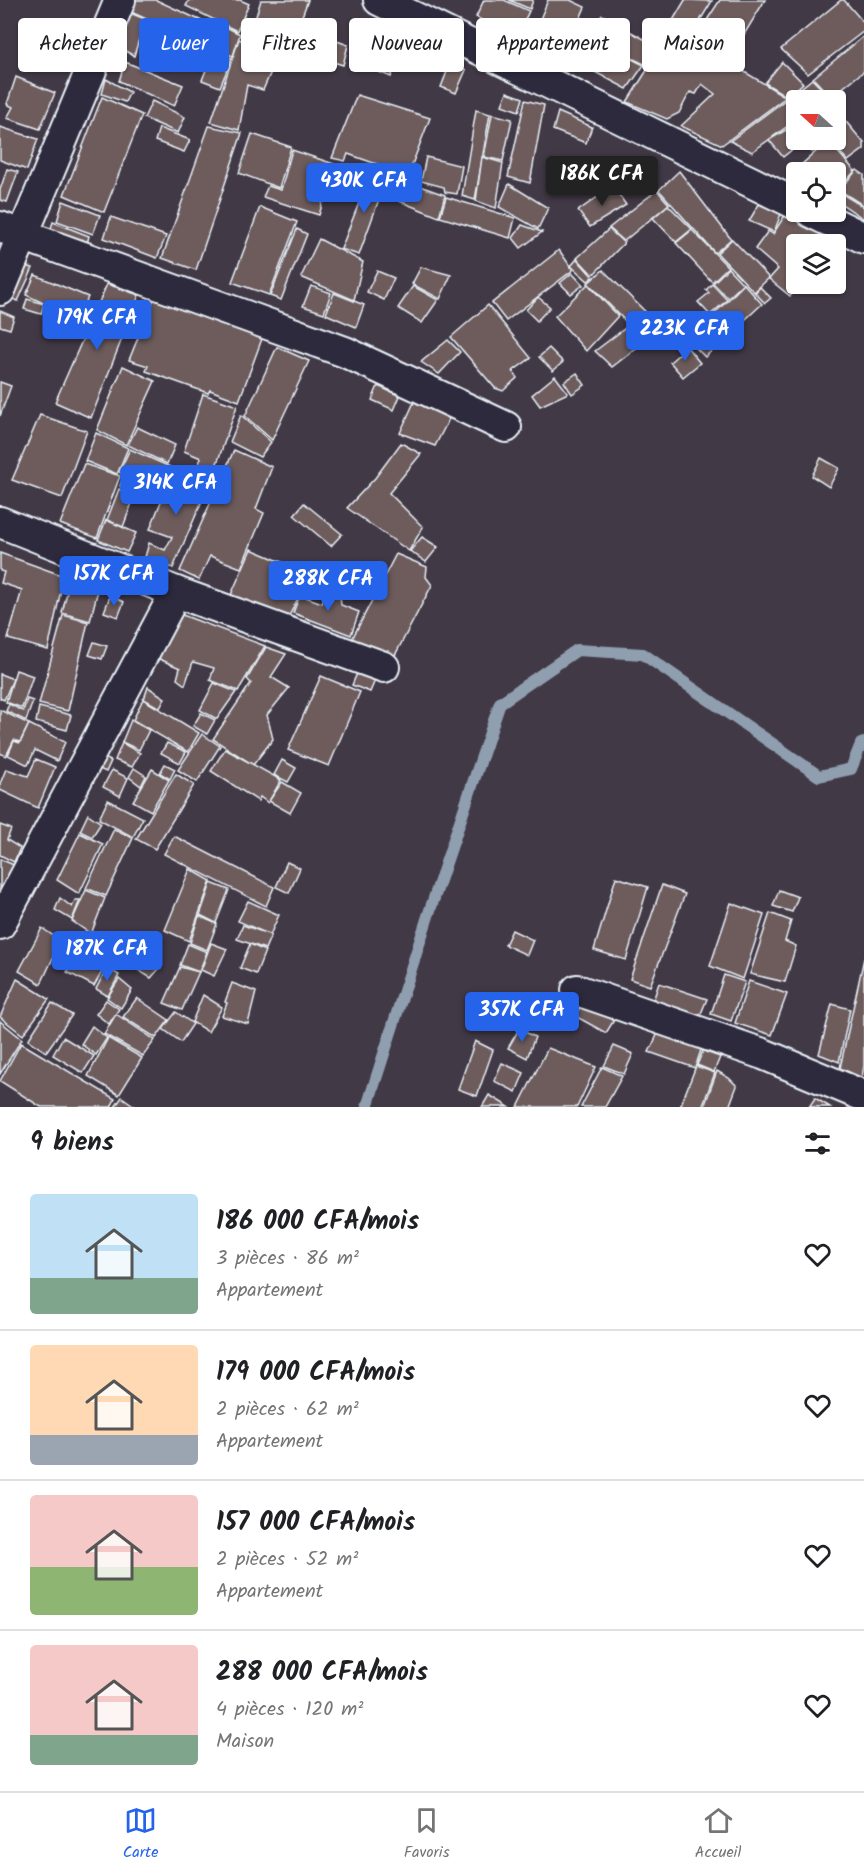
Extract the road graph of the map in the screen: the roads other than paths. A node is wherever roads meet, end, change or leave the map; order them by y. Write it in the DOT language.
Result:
graph roads {
  1 [pos="120,0"];
  2 [pos="379,0"];
  3 [pos="786,199"];
  4 [pos="831,222"];
  5 [pos="12,231"];
  6 [pos="864,238"];
  7 [pos="0,290"];
  8 [pos="506,427"];
  9 [pos="0,522"];
  10 [pos="176,592"];
  11 [pos="384,667"];
  12 [pos="0,924"];
  13 [pos="577,990"];
  14 [pos="864,1096"];
  1 -- 5 [label="street"];
  2 -- 3 [label="street"];
  4 -- 6 [label="street"];
  5 -- 7 [label="street"];
  5 -- 8 [label="street"];
  9 -- 10 [label="street"];
  10 -- 11 [label="street"];
  10 -- 12 [label="street"];
  13 -- 14 [label="street"];
}
